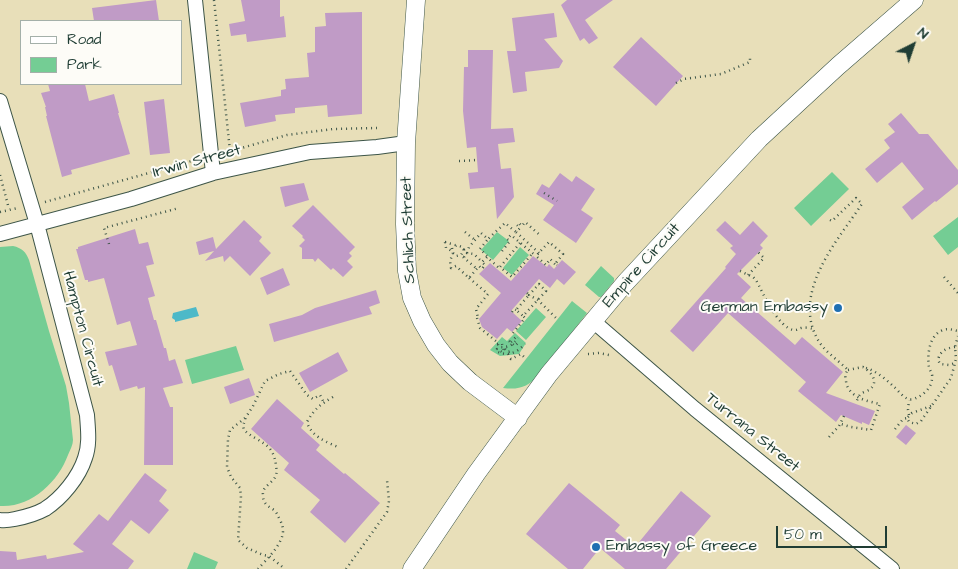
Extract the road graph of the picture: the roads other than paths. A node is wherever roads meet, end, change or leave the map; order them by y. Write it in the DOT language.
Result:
graph roads {
  1 [pos="195,0"];
  2 [pos="416,0"];
  3 [pos="914,0"];
  4 [pos="0,101"];
  5 [pos="406,143"];
  6 [pos="213,173"];
  7 [pos="37,224"];
  8 [pos="0,234"];
  9 [pos="593,322"];
  10 [pos="518,418"];
  11 [pos="0,520"];
  12 [pos="412,569"];
  13 [pos="892,569"];
  1 -- 6 [label="street"];
  2 -- 5 [label="street, Schlich Street"];
  3 -- 9 [label="street, Empire Circuit"];
  4 -- 7 [label="street, Hampton Circuit"];
  5 -- 6 [label="street, Irwin Street"];
  5 -- 10 [label="street, Schlich Street"];
  6 -- 7 [label="street, Irwin Street"];
  7 -- 8 [label="street, Irwin Street"];
  7 -- 11 [label="street, Hampton Circuit"];
  9 -- 10 [label="street, Empire Circuit"];
  9 -- 13 [label="street, Turrana Street"];
  10 -- 12 [label="street, Empire Circuit"];
}
